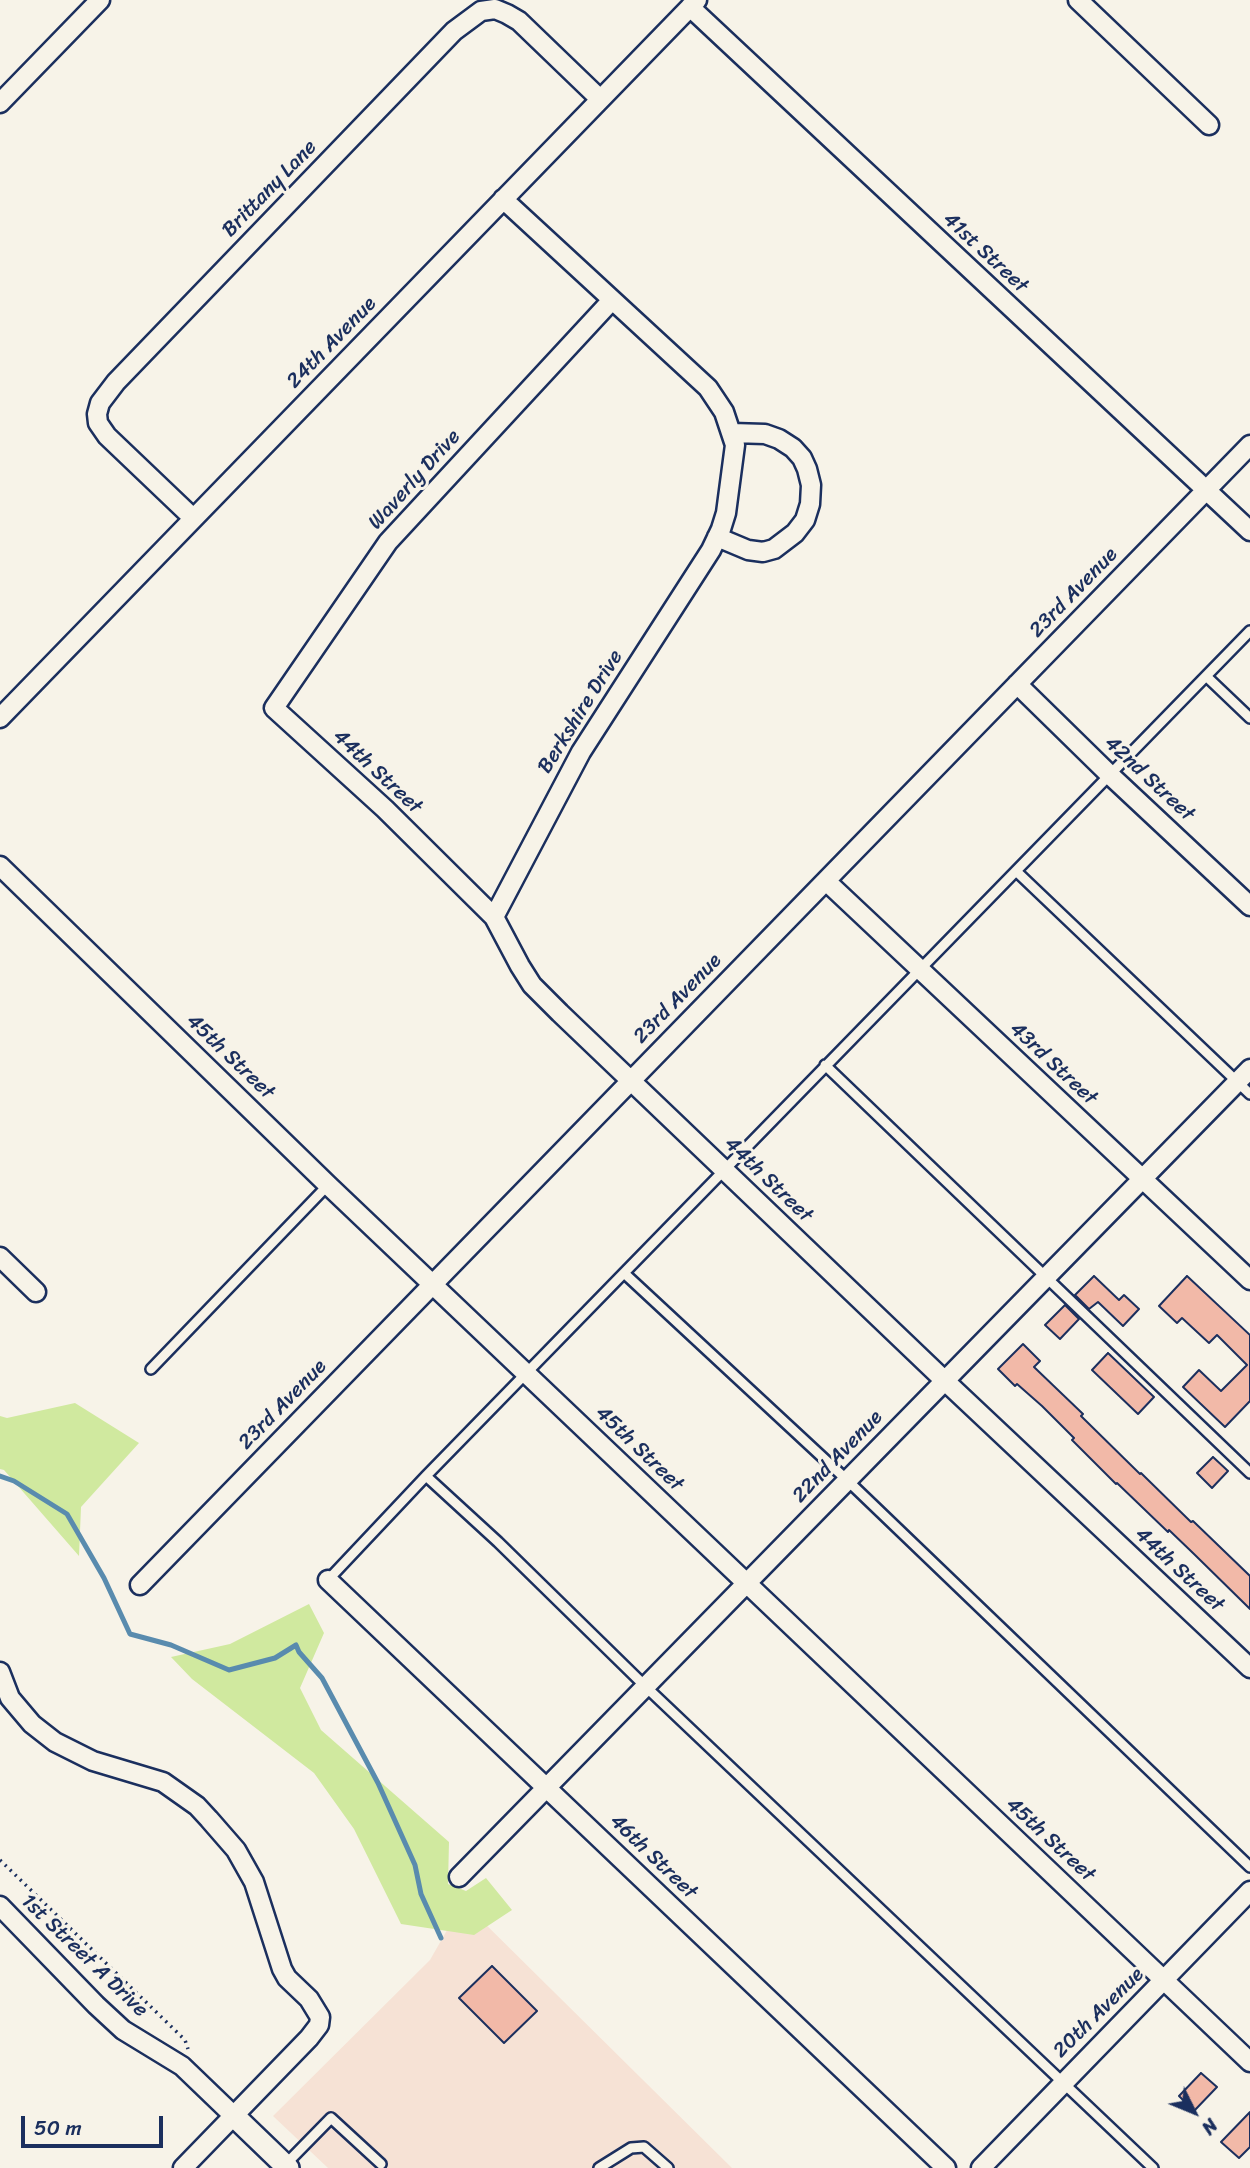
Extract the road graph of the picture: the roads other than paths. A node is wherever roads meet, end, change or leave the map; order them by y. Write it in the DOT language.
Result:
graph roads {
  1 [pos="100,0"];
  2 [pos="1078,0"];
  3 [pos="694,3"];
  4 [pos="600,99"];
  5 [pos="0,103"];
  6 [pos="1209,125"];
  7 [pos="503,199"];
  8 [pos="612,300"];
  9 [pos="732,433"];
  10 [pos="1250,445"];
  11 [pos="1206,491"];
  12 [pos="193,518"];
  13 [pos="1250,531"];
  14 [pos="717,537"];
  15 [pos="1250,631"];
  16 [pos="1206,676"];
  17 [pos="1017,684"];
  18 [pos="274,708"];
  19 [pos="0,718"];
  20 [pos="1250,718"];
  21 [pos="1111,775"];
  22 [pos="0,866"];
  23 [pos="1016,871"];
  24 [pos="825,881"];
  25 [pos="1250,906"];
  26 [pos="494,917"];
  27 [pos="919,969"];
  28 [pos="825,1065"];
  29 [pos="631,1079"];
  30 [pos="1246,1081"];
  31 [pos="724,1170"];
  32 [pos="1142,1179"];
  33 [pos="328,1185"];
  34 [pos="0,1257"];
  35 [pos="624,1272"];
  36 [pos="1045,1277"];
  37 [pos="1250,1280"];
  38 [pos="433,1284"];
  39 [pos="36,1292"];
  40 [pos="150,1369"];
  41 [pos="527,1374"];
  42 [pos="944,1380"];
  43 [pos="1250,1472"];
  44 [pos="426,1476"];
  45 [pos="847,1480"];
  46 [pos="328,1580"];
  47 [pos="139,1584"];
  48 [pos="746,1584"];
  49 [pos="1250,1668"];
  50 [pos="0,1672"];
  51 [pos="645,1686"];
  52 [pos="546,1787"];
  53 [pos="1250,1867"];
  54 [pos="459,1877"];
  55 [pos="1250,1891"];
  56 [pos="0,1906"];
  57 [pos="1164,1979"];
  58 [pos="1250,2062"];
  59 [pos="1063,2082"];
  60 [pos="234,2116"];
  61 [pos="381,2164"];
  62 [pos="287,2167"];
  63 [pos="183,2168"];
  64 [pos="598,2168"];
  65 [pos="668,2168"];
  66 [pos="946,2168"];
  67 [pos="981,2168"];
  68 [pos="1153,2168"];
  1 -- 5 [label="street"];
  2 -- 6 [label="street"];
  3 -- 4 [label="street, 24th Avenue"];
  3 -- 11 [label="street, 41st Street"];
  4 -- 7 [label="street, 24th Avenue"];
  4 -- 12 [label="street, Brittany Lane"];
  7 -- 8 [label="street, Berkshire Drive"];
  7 -- 12 [label="street, 24th Avenue"];
  8 -- 9 [label="street, Berkshire Drive"];
  8 -- 18 [label="street, Waverly Drive"];
  9 -- 14 [label="street, Berkshire Drive"];
  9 -- 14 [label="street"];
  10 -- 11 [label="street, 23rd Avenue"];
  11 -- 13 [label="street, 41st Street"];
  11 -- 17 [label="street, 23rd Avenue"];
  12 -- 19 [label="street, 24th Avenue"];
  14 -- 26 [label="street, Berkshire Drive"];
  15 -- 16 [label="lane"];
  16 -- 20 [label="lane"];
  16 -- 21 [label="lane"];
  17 -- 21 [label="street, 42nd Street"];
  17 -- 24 [label="street, 23rd Avenue"];
  18 -- 26 [label="street, 44th Street"];
  21 -- 23 [label="lane"];
  21 -- 25 [label="street, 42nd Street"];
  22 -- 33 [label="street, 45th Street"];
  23 -- 27 [label="lane"];
  23 -- 30 [label="lane"];
  24 -- 27 [label="street, 43rd Street"];
  24 -- 29 [label="street, 23rd Avenue"];
  26 -- 29 [label="street, 44th Street"];
  27 -- 28 [label="lane"];
  27 -- 32 [label="street, 43rd Street"];
  28 -- 31 [label="lane"];
  28 -- 36 [label="lane"];
  29 -- 31 [label="street, 44th Street"];
  29 -- 38 [label="street, 23rd Avenue"];
  30 -- 32 [label="street, 22nd Avenue"];
  31 -- 35 [label="lane"];
  31 -- 42 [label="street, 44th Street"];
  32 -- 36 [label="street, 22nd Avenue"];
  32 -- 37 [label="street, 43rd Street"];
  33 -- 38 [label="street, 45th Street"];
  33 -- 40 [label="lane"];
  34 -- 39 [label="street"];
  35 -- 41 [label="lane"];
  35 -- 45 [label="lane"];
  36 -- 42 [label="street, 22nd Avenue"];
  36 -- 43 [label="lane"];
  38 -- 41 [label="street, 45th Street"];
  38 -- 47 [label="street, 23rd Avenue"];
  41 -- 44 [label="lane"];
  41 -- 48 [label="street, 45th Street"];
  42 -- 45 [label="street, 22nd Avenue"];
  42 -- 49 [label="street, 44th Street"];
  44 -- 46 [label="lane"];
  44 -- 51 [label="lane"];
  45 -- 48 [label="street, 22nd Avenue"];
  45 -- 53 [label="lane"];
  46 -- 52 [label="street, 46th Street"];
  48 -- 51 [label="street, 22nd Avenue"];
  48 -- 57 [label="street, 45th Street"];
  50 -- 60 [label="street"];
  51 -- 52 [label="street, 22nd Avenue"];
  51 -- 59 [label="lane"];
  52 -- 54 [label="street, 22nd Avenue"];
  52 -- 66 [label="street, 46th Street"];
  55 -- 57 [label="street, 20th Avenue"];
  56 -- 60 [label="street, 1st Street A Drive"];
  57 -- 58 [label="street, 45th Street"];
  57 -- 59 [label="street, 20th Avenue"];
  59 -- 67 [label="street, 20th Avenue"];
  59 -- 68 [label="lane"];
  60 -- 62 [label="street"];
  60 -- 63 [label="street"];
  61 -- 62 [label="lane"];
  64 -- 65 [label="lane"];
}
